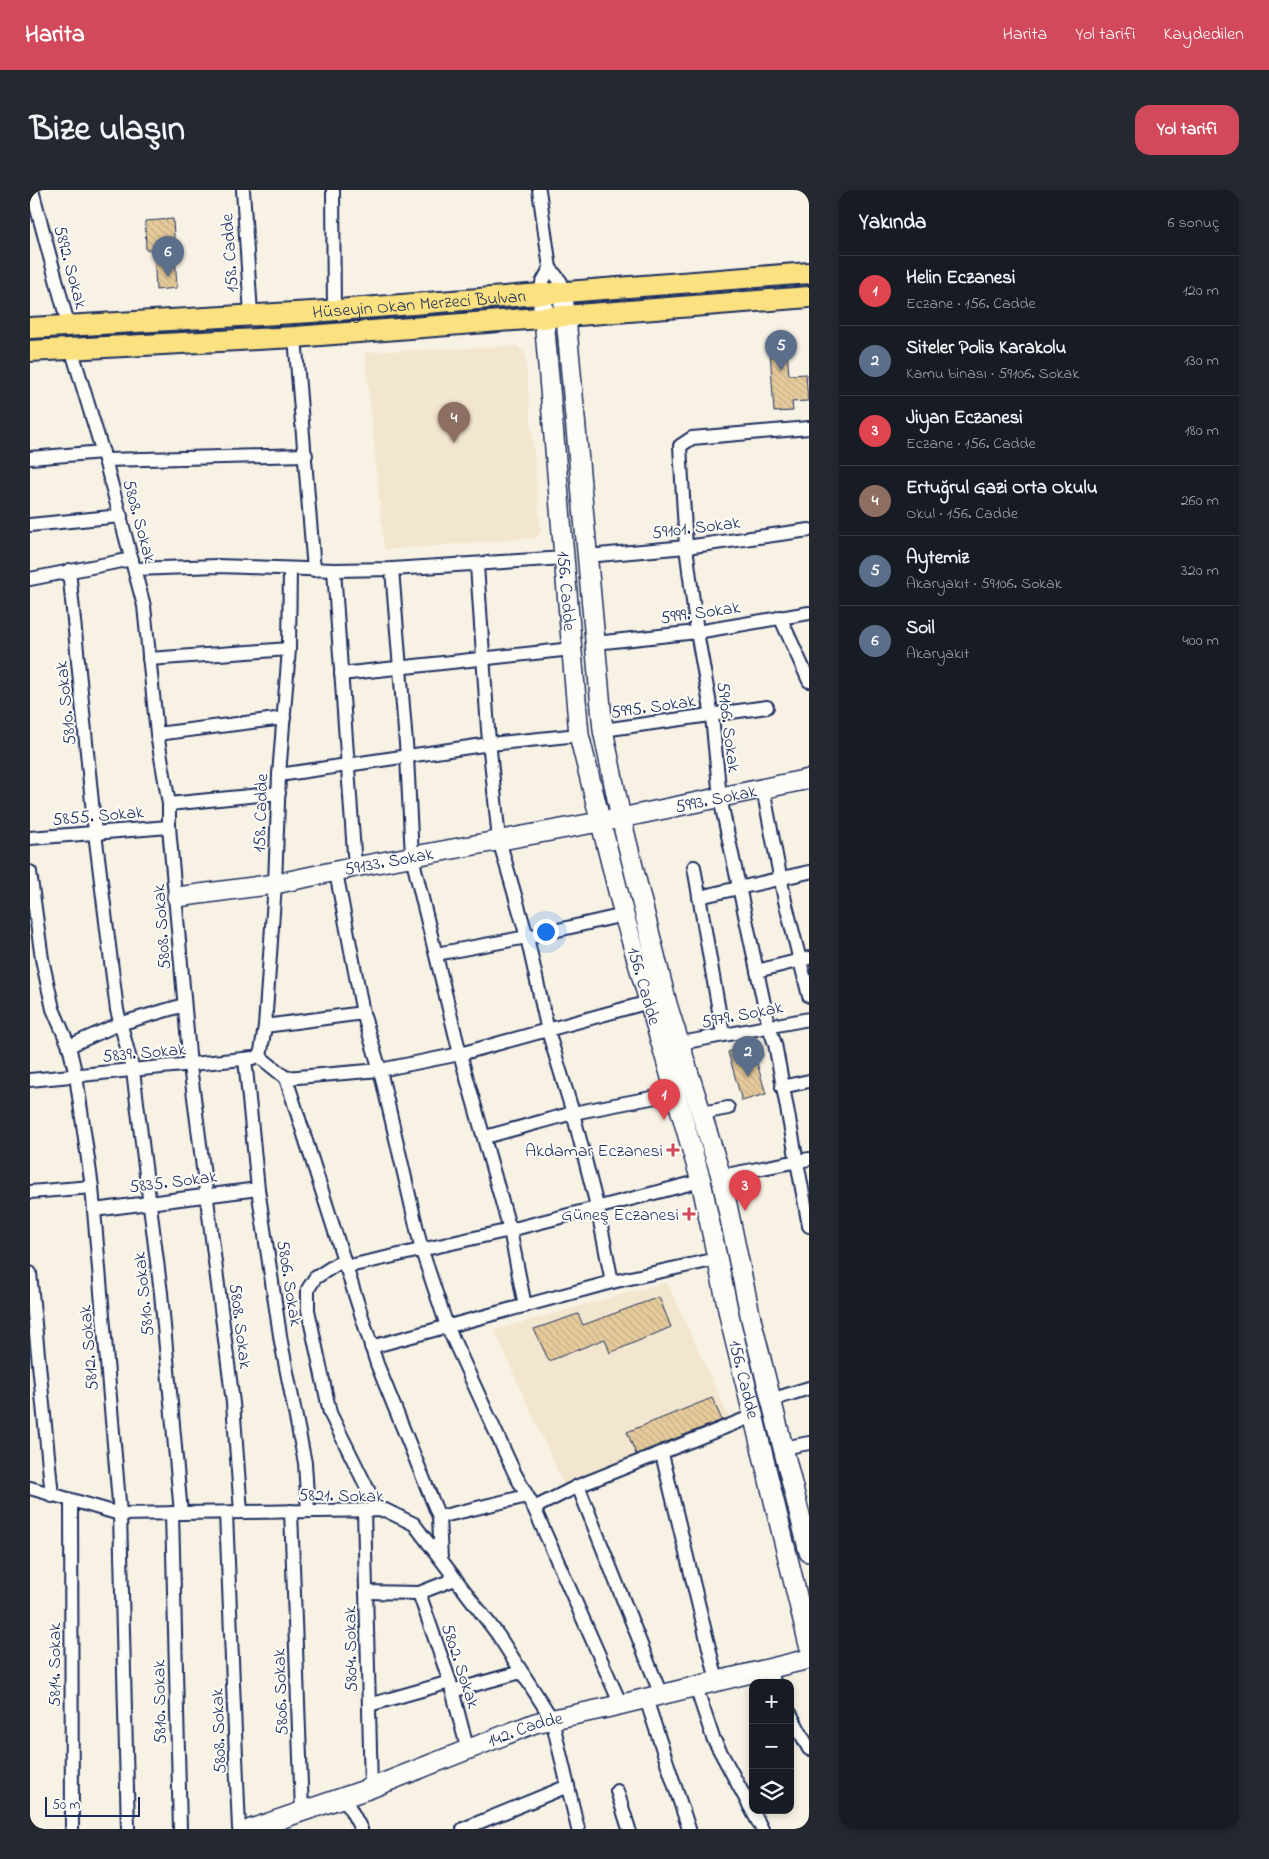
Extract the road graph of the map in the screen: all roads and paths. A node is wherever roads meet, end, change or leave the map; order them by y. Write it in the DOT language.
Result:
graph roads {
  1 [pos="32,190"];
  2 [pos="242,190"];
  3 [pos="333,190"];
  4 [pos="539,190"];
  5 [pos="550,268"];
  6 [pos="809,273"];
  7 [pos="552,293"];
  8 [pos="809,297"];
  9 [pos="334,310"];
  10 [pos="250,314"];
  11 [pos="566,317"];
  12 [pos="544,318"];
  13 [pos="68,324"];
  14 [pos="30,328"];
  15 [pos="295,337"];
  16 [pos="71,348"];
  17 [pos="30,351"];
  18 [pos="809,428"];
  19 [pos="306,455"];
  20 [pos="104,456"];
  21 [pos="30,458"];
  22 [pos="121,516"];
  23 [pos="30,525"];
  24 [pos="809,530"];
  25 [pos="686,546"];
  26 [pos="587,556"];
  27 [pos="565,558"];
  28 [pos="134,564"];
  29 [pos="477,565"];
  30 [pos="290,569"];
  31 [pos="392,569"];
  32 [pos="69,570"];
  33 [pos="314,570"];
  34 [pos="334,570"];
  35 [pos="30,579"];
  36 [pos="809,613"];
  37 [pos="780,617"];
  38 [pos="697,632"];
  39 [pos="595,643"];
  40 [pos="288,649"];
  41 [pos="572,649"];
  42 [pos="149,659"];
  43 [pos="484,659"];
  44 [pos="398,670"];
  45 [pos="341,674"];
  46 [pos="809,681"];
  47 [pos="767,707"];
  48 [pos="712,716"];
  49 [pos="284,718"];
  50 [pos="603,730"];
  51 [pos="157,734"];
  52 [pos="578,735"];
  53 [pos="490,744"];
  54 [pos="407,756"];
  55 [pos="348,764"];
  56 [pos="279,775"];
  57 [pos="808,781"];
  58 [pos="762,789"];
  59 [pos="280,793"];
  60 [pos="720,798"];
  61 [pos="169,804"];
  62 [pos="621,818"];
  63 [pos="600,822"];
  64 [pos="169,827"];
  65 [pos="95,833"];
  66 [pos="30,838"];
  67 [pos="499,840"];
  68 [pos="412,857"];
  69 [pos="354,867"];
  70 [pos="694,867"];
  71 [pos="30,872"];
  72 [pos="336,872"];
  73 [pos="809,872"];
  74 [pos="780,878"];
  75 [pos="275,884"];
  76 [pos="740,889"];
  77 [pos="177,897"];
  78 [pos="699,897"];
  79 [pos="624,914"];
  80 [pos="526,937"];
  81 [pos="436,954"];
  82 [pos="804,959"];
  83 [pos="757,971"];
  84 [pos="809,996"];
  85 [pos="649,1002"];
  86 [pos="184,1005"];
  87 [pos="363,1013"];
  88 [pos="809,1019"];
  89 [pos="119,1024"];
  90 [pos="265,1026"];
  91 [pos="769,1027"];
  92 [pos="548,1031"];
  93 [pos="723,1034"];
  94 [pos="681,1044"];
  95 [pos="69,1046"];
  96 [pos="460,1054"];
  97 [pos="260,1057"];
  98 [pos="244,1059"];
  99 [pos="190,1066"];
  100 [pos="380,1070"];
  101 [pos="133,1071"];
  102 [pos="76,1076"];
  103 [pos="286,1078"];
  104 [pos="30,1080"];
  105 [pos="809,1081"];
  106 [pos="782,1086"];
  107 [pos="677,1093"];
  108 [pos="728,1108"];
  109 [pos="573,1113"];
  110 [pos="702,1114"];
  111 [pos="485,1137"];
  112 [pos="809,1159"];
  113 [pos="796,1163"];
  114 [pos="721,1176"];
  115 [pos="701,1181"];
  116 [pos="92,1187"];
  117 [pos="258,1189"];
  118 [pos="30,1192"];
  119 [pos="206,1194"];
  120 [pos="150,1202"];
  121 [pos="597,1206"];
  122 [pos="94,1210"];
  123 [pos="809,1222"];
  124 [pos="510,1230"];
  125 [pos="422,1251"];
  126 [pos="717,1258"];
  127 [pos="344,1264"];
  128 [pos="30,1273"];
  129 [pos="612,1282"];
  130 [pos="525,1306"];
  131 [pos="447,1326"];
  132 [pos="371,1346"];
  133 [pos="809,1388"];
  134 [pos="771,1400"];
  135 [pos="754,1416"];
  136 [pos="809,1443"];
  137 [pos="783,1448"];
  138 [pos="662,1454"];
  139 [pos="578,1486"];
  140 [pos="30,1488"];
  141 [pos="52,1496"];
  142 [pos="527,1496"];
  143 [pos="71,1502"];
  144 [pos="534,1508"];
  145 [pos="364,1510"];
  146 [pos="378,1510"];
  147 [pos="291,1511"];
  148 [pos="308,1511"];
  149 [pos="241,1512"];
  150 [pos="226,1513"];
  151 [pos="120,1514"];
  152 [pos="177,1514"];
  153 [pos="439,1517"];
  154 [pos="809,1552"];
  155 [pos="441,1560"];
  156 [pos="455,1579"];
  157 [pos="366,1592"];
  158 [pos="419,1593"];
  159 [pos="809,1645"];
  160 [pos="809,1659"];
  161 [pos="522,1672"];
  162 [pos="771,1676"];
  163 [pos="717,1682"];
  164 [pos="451,1686"];
  165 [pos="696,1686"];
  166 [pos="654,1697"];
  167 [pos="369,1705"];
  168 [pos="620,1705"];
  169 [pos="552,1719"];
  170 [pos="794,1721"];
  171 [pos="809,1749"];
  172 [pos="468,1751"];
  173 [pos="568,1786"];
  174 [pos="370,1788"];
  175 [pos="617,1791"];
  176 [pos="344,1797"];
  177 [pos="302,1812"];
  178 [pos="72,1829"];
  179 [pos="128,1829"];
  180 [pos="180,1829"];
  181 [pos="239,1829"];
  182 [pos="251,1829"];
  183 [pos="361,1829"];
  184 [pos="464,1829"];
  185 [pos="578,1829"];
  186 [pos="629,1829"];
  187 [pos="689,1829"];
  188 [pos="762,1829"];
  1 -- 13 [label="street, 5892. Sokak"];
  2 -- 10 [label="street, 158. Cadde"];
  3 -- 9 [label="street"];
  4 -- 5 [label="street"];
  5 -- 7 [label="street"];
  5 -- 7 [label="street"];
  6 -- 7 [label="main road, Hüseyin Okan Merzeci Bulvarı"];
  7 -- 9 [label="main road, Hüseyin Okan Merzeci Bulvarı"];
  7 -- 11 [label="street, 156. Cadde"];
  7 -- 12 [label="street, 156. Cadde"];
  8 -- 11 [label="main road, Hüseyin Okan Merzeci Bulvarı"];
  9 -- 10 [label="main road, Hüseyin Okan Merzeci Bulvarı"];
  10 -- 13 [label="main road, Hüseyin Okan Merzeci Bulvarı"];
  11 -- 12 [label="main road, Hüseyin Okan Merzeci Bulvarı"];
  11 -- 26 [label="street, 156. Cadde"];
  12 -- 15 [label="main road, Hüseyin Okan Merzeci Bulvarı"];
  12 -- 27 [label="street, 156. Cadde"];
  13 -- 14 [label="main road, Hüseyin Okan Merzeci Bulvarı"];
  15 -- 16 [label="main road, Hüseyin Okan Merzeci Bulvarı"];
  15 -- 19 [label="street"];
  16 -- 17 [label="main road, Hüseyin Okan Merzeci Bulvarı"];
  16 -- 20 [label="street, 5808. Sokak"];
  18 -- 25 [label="street, 59106. Sokak"];
  19 -- 20 [label="street"];
  19 -- 33 [label="street"];
  20 -- 21 [label="street"];
  20 -- 22 [label="street, 5808. Sokak"];
  22 -- 23 [label="street"];
  22 -- 28 [label="street, 5808. Sokak"];
  24 -- 25 [label="street, 59101. Sokak"];
  25 -- 26 [label="street, 59101. Sokak"];
  25 -- 38 [label="street, 59106. Sokak"];
  26 -- 27 [label="street"];
  26 -- 39 [label="street, 156. Cadde"];
  27 -- 29 [label="street"];
  27 -- 41 [label="street, 156. Cadde"];
  28 -- 30 [label="street"];
  28 -- 32 [label="street"];
  28 -- 42 [label="street, 5808. Sokak"];
  29 -- 31 [label="street"];
  29 -- 43 [label="street"];
  30 -- 33 [label="street"];
  30 -- 40 [label="street, 158. Cadde"];
  31 -- 34 [label="street"];
  31 -- 44 [label="street"];
  32 -- 35 [label="street"];
  32 -- 65 [label="street, 5810. Sokak"];
  33 -- 34 [label="street"];
  34 -- 45 [label="street"];
  36 -- 37 [label="street, 5999. Sokak"];
  37 -- 38 [label="street, 5999. Sokak"];
  37 -- 46 [label="street"];
  38 -- 39 [label="street, 5999. Sokak"];
  38 -- 48 [label="street, 59106. Sokak"];
  39 -- 50 [label="street, 156. Cadde"];
  40 -- 42 [label="street"];
  40 -- 49 [label="street, 158. Cadde"];
  41 -- 43 [label="street"];
  41 -- 52 [label="street, 156. Cadde"];
  42 -- 51 [label="street, 5808. Sokak"];
  43 -- 44 [label="street"];
  43 -- 53 [label="street"];
  44 -- 45 [label="street"];
  44 -- 54 [label="street"];
  45 -- 55 [label="street"];
  47 -- 48 [label="street, 5995. Sokak"];
  48 -- 50 [label="street, 5995. Sokak"];
  48 -- 60 [label="street, 59106. Sokak"];
  49 -- 51 [label="street"];
  49 -- 56 [label="street, 158. Cadde"];
  50 -- 62 [label="street, 156. Cadde"];
  51 -- 61 [label="street, 5808. Sokak"];
  52 -- 53 [label="street"];
  52 -- 63 [label="street, 156. Cadde"];
  53 -- 54 [label="street"];
  53 -- 67 [label="street"];
  54 -- 55 [label="street"];
  54 -- 68 [label="street"];
  55 -- 56 [label="street"];
  55 -- 69 [label="street"];
  56 -- 59 [label="street, 158. Cadde"];
  57 -- 58 [label="street, 5993. Sokak"];
  58 -- 60 [label="street, 5993. Sokak"];
  58 -- 74 [label="street"];
  59 -- 61 [label="street, 5855. Sokak"];
  59 -- 75 [label="street, 158. Cadde"];
  60 -- 62 [label="street, 5993. Sokak"];
  60 -- 76 [label="street, 59106. Sokak"];
  61 -- 64 [label="street, 5808. Sokak"];
  62 -- 63 [label="street, 5993. Sokak"];
  62 -- 94 [label="street, 156. Cadde"];
  63 -- 67 [label="street, 59133. Sokak"];
  63 -- 79 [label="street, 156. Cadde"];
  64 -- 65 [label="street, 5855. Sokak"];
  64 -- 77 [label="street, 5808. Sokak"];
  65 -- 66 [label="street, 5855. Sokak"];
  65 -- 89 [label="street, 5810. Sokak"];
  67 -- 68 [label="street, 59133. Sokak"];
  67 -- 80 [label="street"];
  68 -- 69 [label="street, 59133. Sokak"];
  68 -- 81 [label="street"];
  69 -- 72 [label="street, 59133. Sokak"];
  70 -- 78 [label="street"];
  71 -- 95 [label="street, 5812. Sokak"];
  72 -- 75 [label="street, 59133. Sokak"];
  72 -- 87 [label="street"];
  73 -- 74 [label="street"];
  74 -- 76 [label="street"];
  74 -- 82 [label="street"];
  75 -- 77 [label="street, 59133. Sokak"];
  75 -- 90 [label="street, 158. Cadde"];
  76 -- 78 [label="street"];
  76 -- 83 [label="street, 59106. Sokak"];
  77 -- 86 [label="street, 5808. Sokak"];
  78 -- 93 [label="street"];
  79 -- 80 [label="street"];
  79 -- 85 [label="street, 156. Cadde"];
  80 -- 81 [label="street"];
  80 -- 92 [label="street"];
  81 -- 96 [label="street"];
  82 -- 83 [label="street"];
  82 -- 84 [label="street"];
  83 -- 91 [label="street, 59106. Sokak"];
  85 -- 92 [label="street"];
  85 -- 107 [label="street, 156. Cadde"];
  86 -- 89 [label="street"];
  86 -- 99 [label="street, 5808. Sokak"];
  87 -- 90 [label="street"];
  87 -- 100 [label="street"];
  88 -- 91 [label="street, 5979. Sokak"];
  89 -- 95 [label="street"];
  89 -- 101 [label="street, 5810. Sokak"];
  90 -- 97 [label="street, 158. Cadde"];
  91 -- 93 [label="street, 5979. Sokak"];
  91 -- 106 [label="street, 59106. Sokak"];
  92 -- 96 [label="street"];
  92 -- 109 [label="street"];
  93 -- 94 [label="street, 5979. Sokak"];
  94 -- 110 [label="street, 156. Cadde"];
  95 -- 102 [label="street, 5812. Sokak"];
  96 -- 100 [label="street"];
  96 -- 111 [label="street"];
  97 -- 98 [label="street, 5839. Sokak"];
  97 -- 103 [label="street"];
  98 -- 99 [label="street, 5839. Sokak"];
  98 -- 117 [label="street, 5806. Sokak"];
  99 -- 101 [label="street, 5839. Sokak"];
  99 -- 119 [label="street, 5808. Sokak"];
  100 -- 103 [label="street"];
  100 -- 125 [label="street"];
  101 -- 102 [label="street, 5839. Sokak"];
  101 -- 120 [label="street, 5810. Sokak"];
  102 -- 104 [label="street, 5839. Sokak"];
  102 -- 116 [label="street, 5812. Sokak"];
  103 -- 127 [label="street"];
  105 -- 106 [label="street"];
  106 -- 113 [label="street, 59106. Sokak"];
  107 -- 109 [label="street"];
  107 -- 115 [label="street, 156. Cadde"];
  108 -- 110 [label="street"];
  109 -- 111 [label="street"];
  109 -- 121 [label="street"];
  110 -- 114 [label="street, 156. Cadde"];
  111 -- 124 [label="street"];
  112 -- 113 [label="street"];
  113 -- 114 [label="street"];
  113 -- 123 [label="street, 59106. Sokak"];
  114 -- 134 [label="street, 156. Cadde"];
  115 -- 121 [label="street"];
  115 -- 126 [label="street, 156. Cadde"];
  116 -- 118 [label="street"];
  116 -- 122 [label="street, 5812. Sokak"];
  117 -- 119 [label="street, 5835. Sokak"];
  117 -- 148 [label="street, 5806. Sokak"];
  119 -- 120 [label="street, 5835. Sokak"];
  119 -- 149 [label="street, 5808. Sokak"];
  120 -- 122 [label="street, 5835. Sokak"];
  120 -- 152 [label="street, 5810. Sokak"];
  121 -- 124 [label="street"];
  121 -- 129 [label="street"];
  122 -- 151 [label="street, 5812. Sokak"];
  124 -- 125 [label="street"];
  124 -- 130 [label="street"];
  125 -- 127 [label="street"];
  125 -- 131 [label="street"];
  126 -- 129 [label="street"];
  126 -- 135 [label="street, 156. Cadde"];
  127 -- 132 [label="street"];
  127 -- 146 [label="street"];
  128 -- 141 [label="street"];
  129 -- 130 [label="street"];
  130 -- 131 [label="street"];
  131 -- 132 [label="street"];
  131 -- 142 [label="street"];
  132 -- 153 [label="street"];
  133 -- 134 [label="street"];
  134 -- 137 [label="street, 156. Cadde"];
  135 -- 138 [label="street"];
  135 -- 159 [label="street, 156. Cadde"];
  136 -- 137 [label="street"];
  137 -- 154 [label="street, 156. Cadde"];
  138 -- 139 [label="street"];
  138 -- 163 [label="street"];
  139 -- 144 [label="street"];
  139 -- 166 [label="street"];
  140 -- 141 [label="street, 5821. Sokak"];
  141 -- 143 [label="street, 5821. Sokak"];
  142 -- 144 [label="street"];
  142 -- 153 [label="street"];
  143 -- 151 [label="street, 5821. Sokak"];
  143 -- 178 [label="street, 5814. Sokak"];
  144 -- 168 [label="street"];
  145 -- 146 [label="street, 5821. Sokak"];
  145 -- 148 [label="street, 5821. Sokak"];
  145 -- 157 [label="street, 5804. Sokak"];
  146 -- 155 [label="street, 5821. Sokak"];
  147 -- 148 [label="street, 5821. Sokak"];
  147 -- 149 [label="street, 5821. Sokak"];
  147 -- 177 [label="street, 5806. Sokak"];
  149 -- 150 [label="street, 5821. Sokak"];
  150 -- 152 [label="street, 5821. Sokak"];
  150 -- 181 [label="street, 5808. Sokak"];
  151 -- 152 [label="street, 5821. Sokak"];
  151 -- 179 [label="street, 5812. Sokak"];
  152 -- 180 [label="street, 5810. Sokak"];
  153 -- 155 [label="street"];
  155 -- 156 [label="street, 5821. Sokak"];
  156 -- 158 [label="street"];
  156 -- 161 [label="street, 5821. Sokak"];
  157 -- 158 [label="street"];
  157 -- 167 [label="street, 5804. Sokak"];
  158 -- 164 [label="street, 5802. Sokak"];
  160 -- 162 [label="street, 142. Cadde"];
  161 -- 164 [label="street"];
  161 -- 169 [label="street, 5821. Sokak"];
  162 -- 163 [label="street, 142. Cadde"];
  163 -- 165 [label="street, 142. Cadde"];
  164 -- 167 [label="street"];
  164 -- 172 [label="street, 5802. Sokak"];
  165 -- 166 [label="street, 142. Cadde"];
  165 -- 188 [label="street"];
  166 -- 168 [label="street, 142. Cadde"];
  166 -- 187 [label="street"];
  167 -- 174 [label="street, 5804. Sokak"];
  168 -- 169 [label="street, 142. Cadde"];
  169 -- 172 [label="street, 142. Cadde"];
  169 -- 173 [label="street"];
  170 -- 171 [label="street"];
  172 -- 174 [label="street, 142. Cadde"];
  173 -- 184 [label="street"];
  173 -- 185 [label="street"];
  174 -- 176 [label="street, 142. Cadde"];
  175 -- 186 [label="street"];
  176 -- 177 [label="street, 142. Cadde"];
  176 -- 183 [label="street"];
  177 -- 182 [label="street, 142. Cadde"];
}
